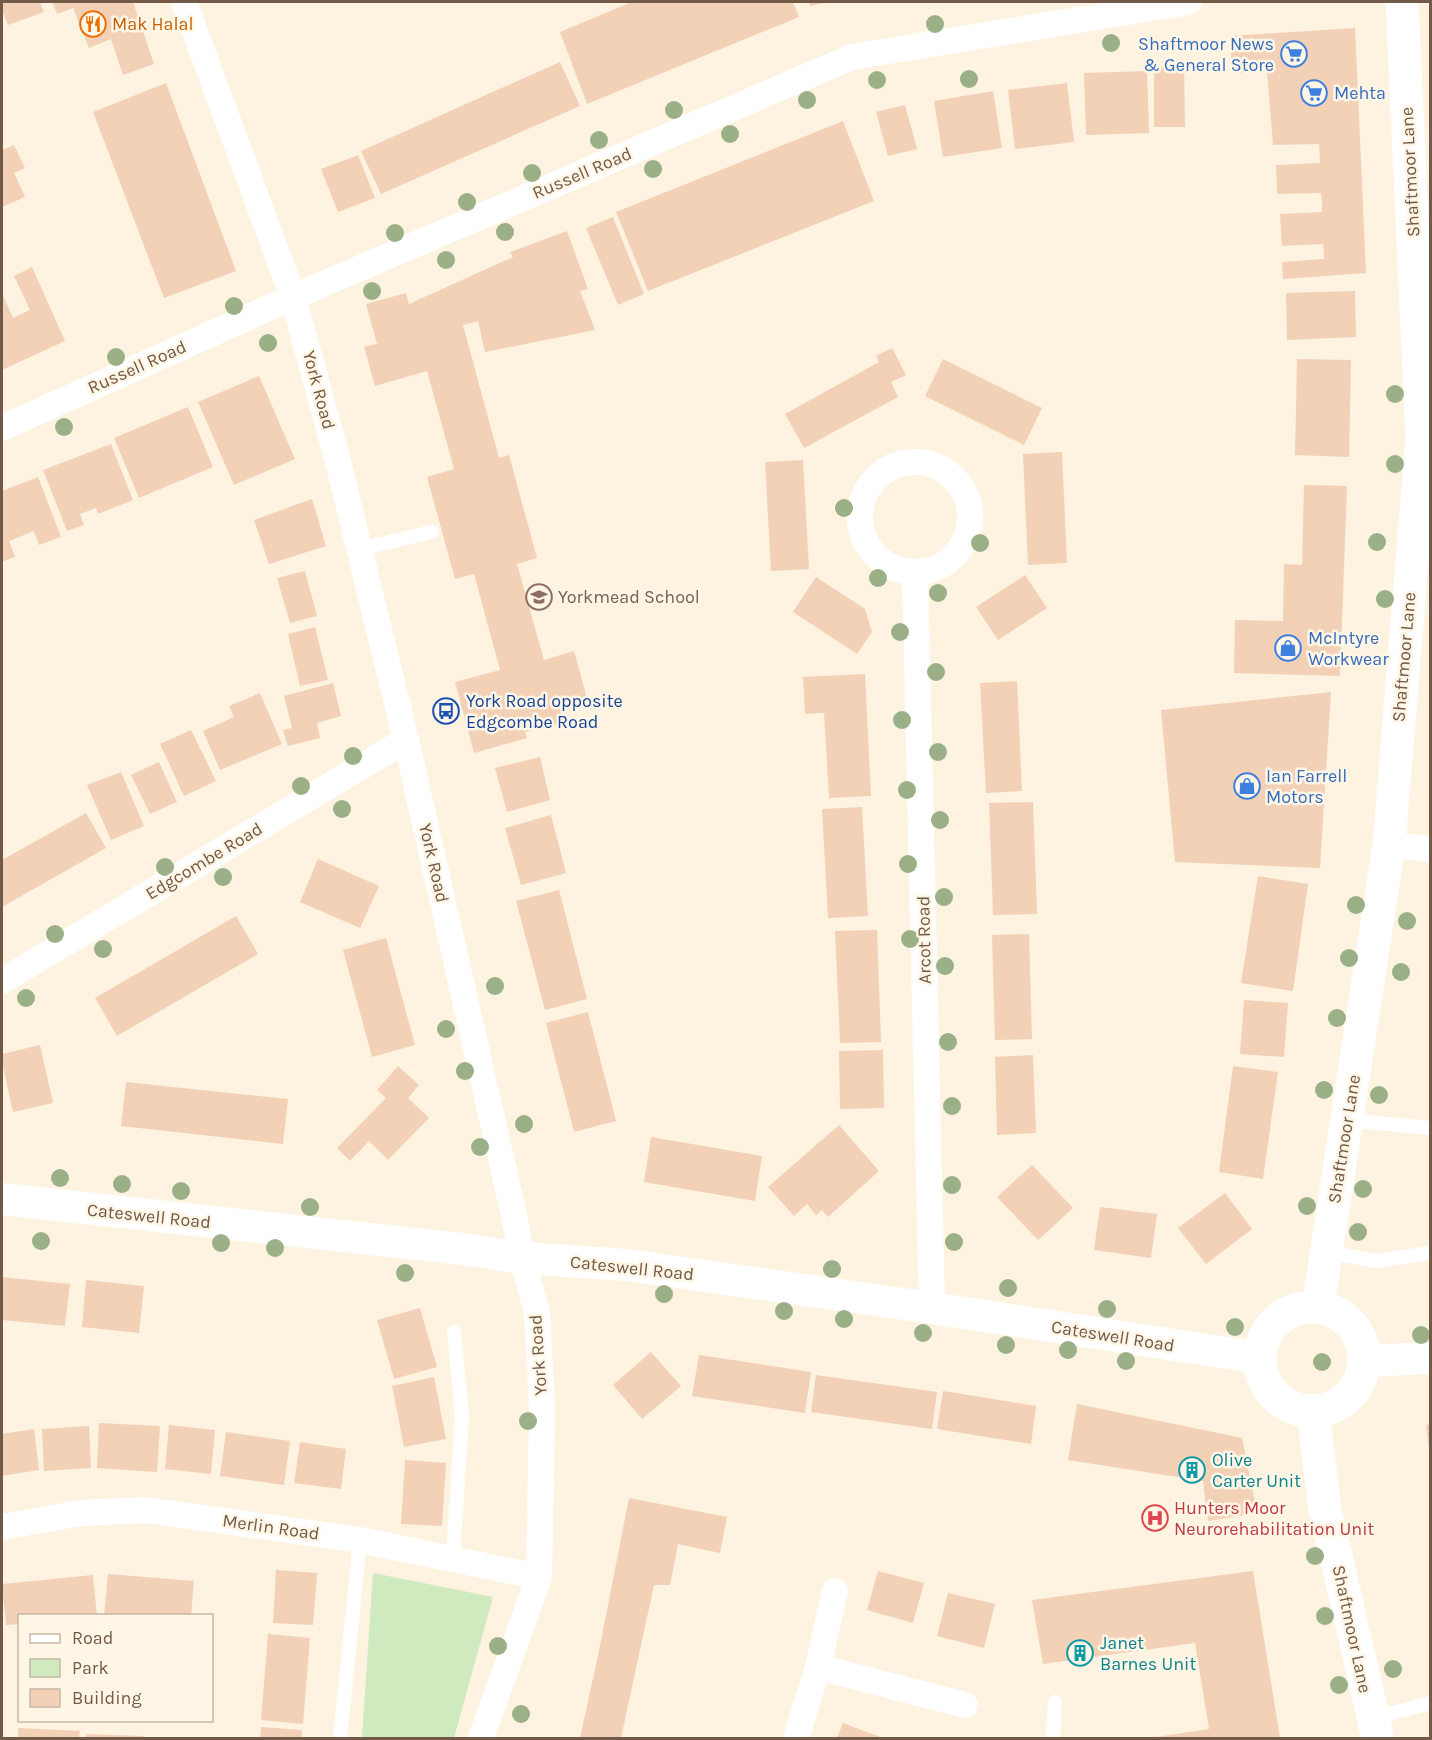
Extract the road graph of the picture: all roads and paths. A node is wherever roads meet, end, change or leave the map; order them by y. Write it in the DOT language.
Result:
graph roads {
  1 [pos="184,2"];
  2 [pos="1189,2"];
  3 [pos="1402,2"];
  4 [pos="293,297"];
  5 [pos="2,428"];
  6 [pos="1426,437"];
  7 [pos="432,531"];
  8 [pos="359,549"];
  9 [pos="915,573"];
  10 [pos="406,740"];
  11 [pos="1389,845"];
  12 [pos="1431,849"];
  13 [pos="2,981"];
  14 [pos="1346,1120"];
  15 [pos="1431,1128"];
  16 [pos="2,1199"];
  17 [pos="1326,1252"];
  18 [pos="1431,1253"];
  19 [pos="522,1258"];
  20 [pos="1318,1307"];
  21 [pos="933,1308"];
  22 [pos="454,1332"];
  23 [pos="1260,1358"];
  24 [pos="1431,1358"];
  25 [pos="1364,1361"];
  26 [pos="1313,1412"];
  27 [pos="2,1527"];
  28 [pos="360,1540"];
  29 [pos="453,1559"];
  30 [pos="539,1577"];
  31 [pos="835,1590"];
  32 [pos="818,1667"];
  33 [pos="1055,1702"];
  34 [pos="1431,1703"];
  35 [pos="965,1705"];
  36 [pos="1375,1729"];
  37 [pos="340,1738"];
  38 [pos="481,1738"];
  39 [pos="796,1738"];
  40 [pos="1053,1738"];
  1 -- 4 [label="street, York Road"];
  2 -- 4 [label="street, Russell Road"];
  3 -- 6 [label="main road, Shaftmoor Lane"];
  4 -- 5 [label="street, Russell Road"];
  4 -- 8 [label="street, York Road"];
  6 -- 11 [label="main road, Shaftmoor Lane"];
  7 -- 8 [label="lane"];
  8 -- 10 [label="street, York Road"];
  9 -- 9 [label="street"];
  9 -- 21 [label="street, Arcot Road"];
  10 -- 13 [label="street, Edgcombe Road"];
  10 -- 19 [label="street, York Road"];
  11 -- 12 [label="street"];
  11 -- 14 [label="main road, Shaftmoor Lane"];
  14 -- 15 [label="lane"];
  14 -- 17 [label="main road, Shaftmoor Lane"];
  16 -- 19 [label="street, Cateswell Road"];
  17 -- 18 [label="lane"];
  17 -- 20 [label="main road, Shaftmoor Lane"];
  19 -- 21 [label="street, Cateswell Road"];
  19 -- 30 [label="street, York Road"];
  20 -- 23 [label="main road"];
  20 -- 25 [label="main road"];
  21 -- 23 [label="street, Cateswell Road"];
  22 -- 29 [label="lane"];
  23 -- 26 [label="main road"];
  24 -- 25 [label="street"];
  25 -- 26 [label="main road"];
  26 -- 36 [label="main road, Shaftmoor Lane"];
  27 -- 28 [label="street, Merlin Road"];
  28 -- 29 [label="street, Merlin Road"];
  28 -- 37 [label="lane"];
  29 -- 30 [label="street, Merlin Road"];
  30 -- 38 [label="street, York Road"];
  31 -- 32 [label="street"];
  32 -- 35 [label="street"];
  32 -- 39 [label="street"];
  33 -- 40 [label="lane"];
  34 -- 36 [label="lane"];
}
